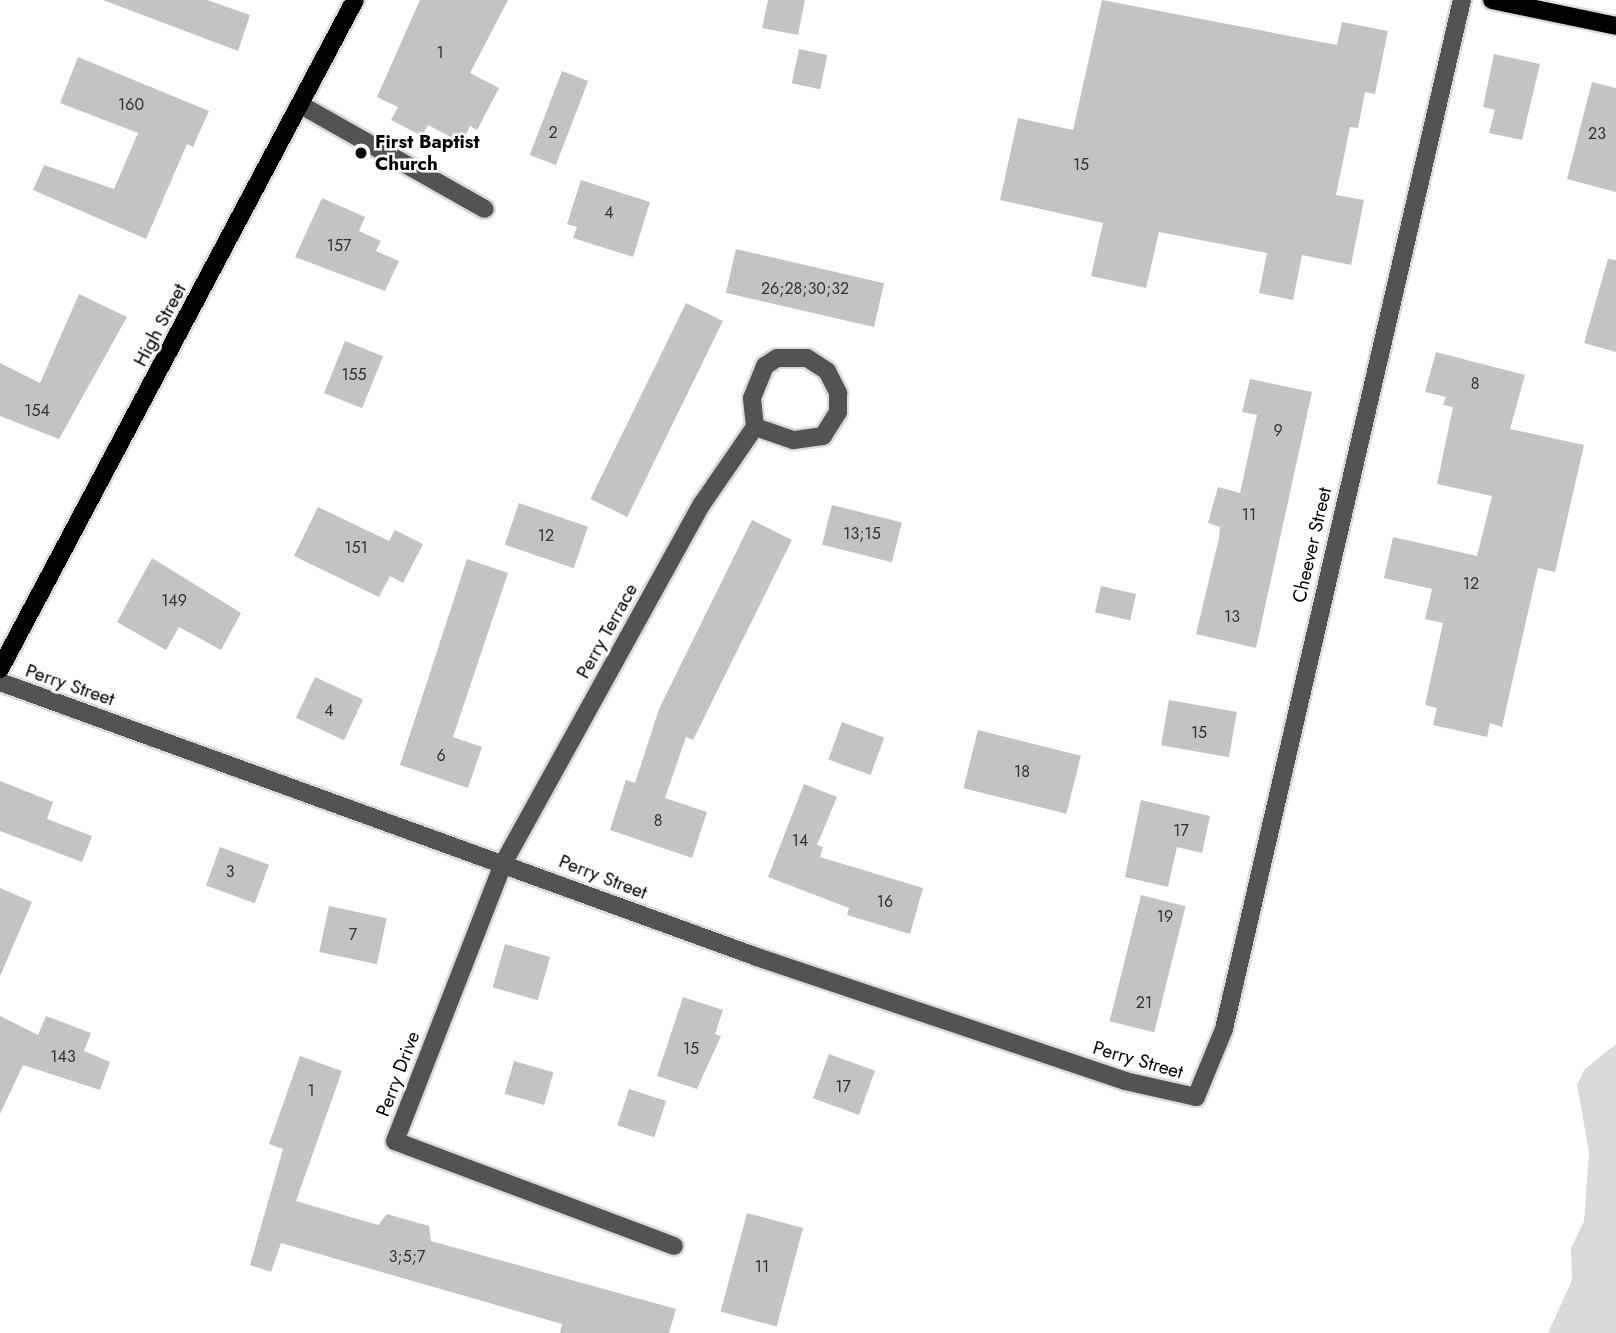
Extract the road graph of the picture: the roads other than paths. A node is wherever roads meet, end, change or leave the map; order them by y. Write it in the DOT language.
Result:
graph roads {
  1 [pos="355,0"];
  2 [pos="1462,0"];
  3 [pos="1495,0"];
  4 [pos="1616,26"];
  5 [pos="301,105"];
  6 [pos="485,209"];
  7 [pos="755,427"];
  8 [pos="0,669"];
  9 [pos="0,682"];
  10 [pos="504,862"];
  11 [pos="1196,1097"];
  12 [pos="674,1246"];
  1 -- 5 [label="main road, High Street"];
  2 -- 11 [label="street, Cheever Street"];
  3 -- 4 [label="main road"];
  5 -- 6 [label="street"];
  5 -- 8 [label="main road, High Street"];
  7 -- 7 [label="street"];
  7 -- 10 [label="street, Perry Terrace"];
  9 -- 10 [label="street, Perry Street"];
  10 -- 11 [label="street, Perry Street"];
  10 -- 12 [label="street, Perry Drive"];
}
